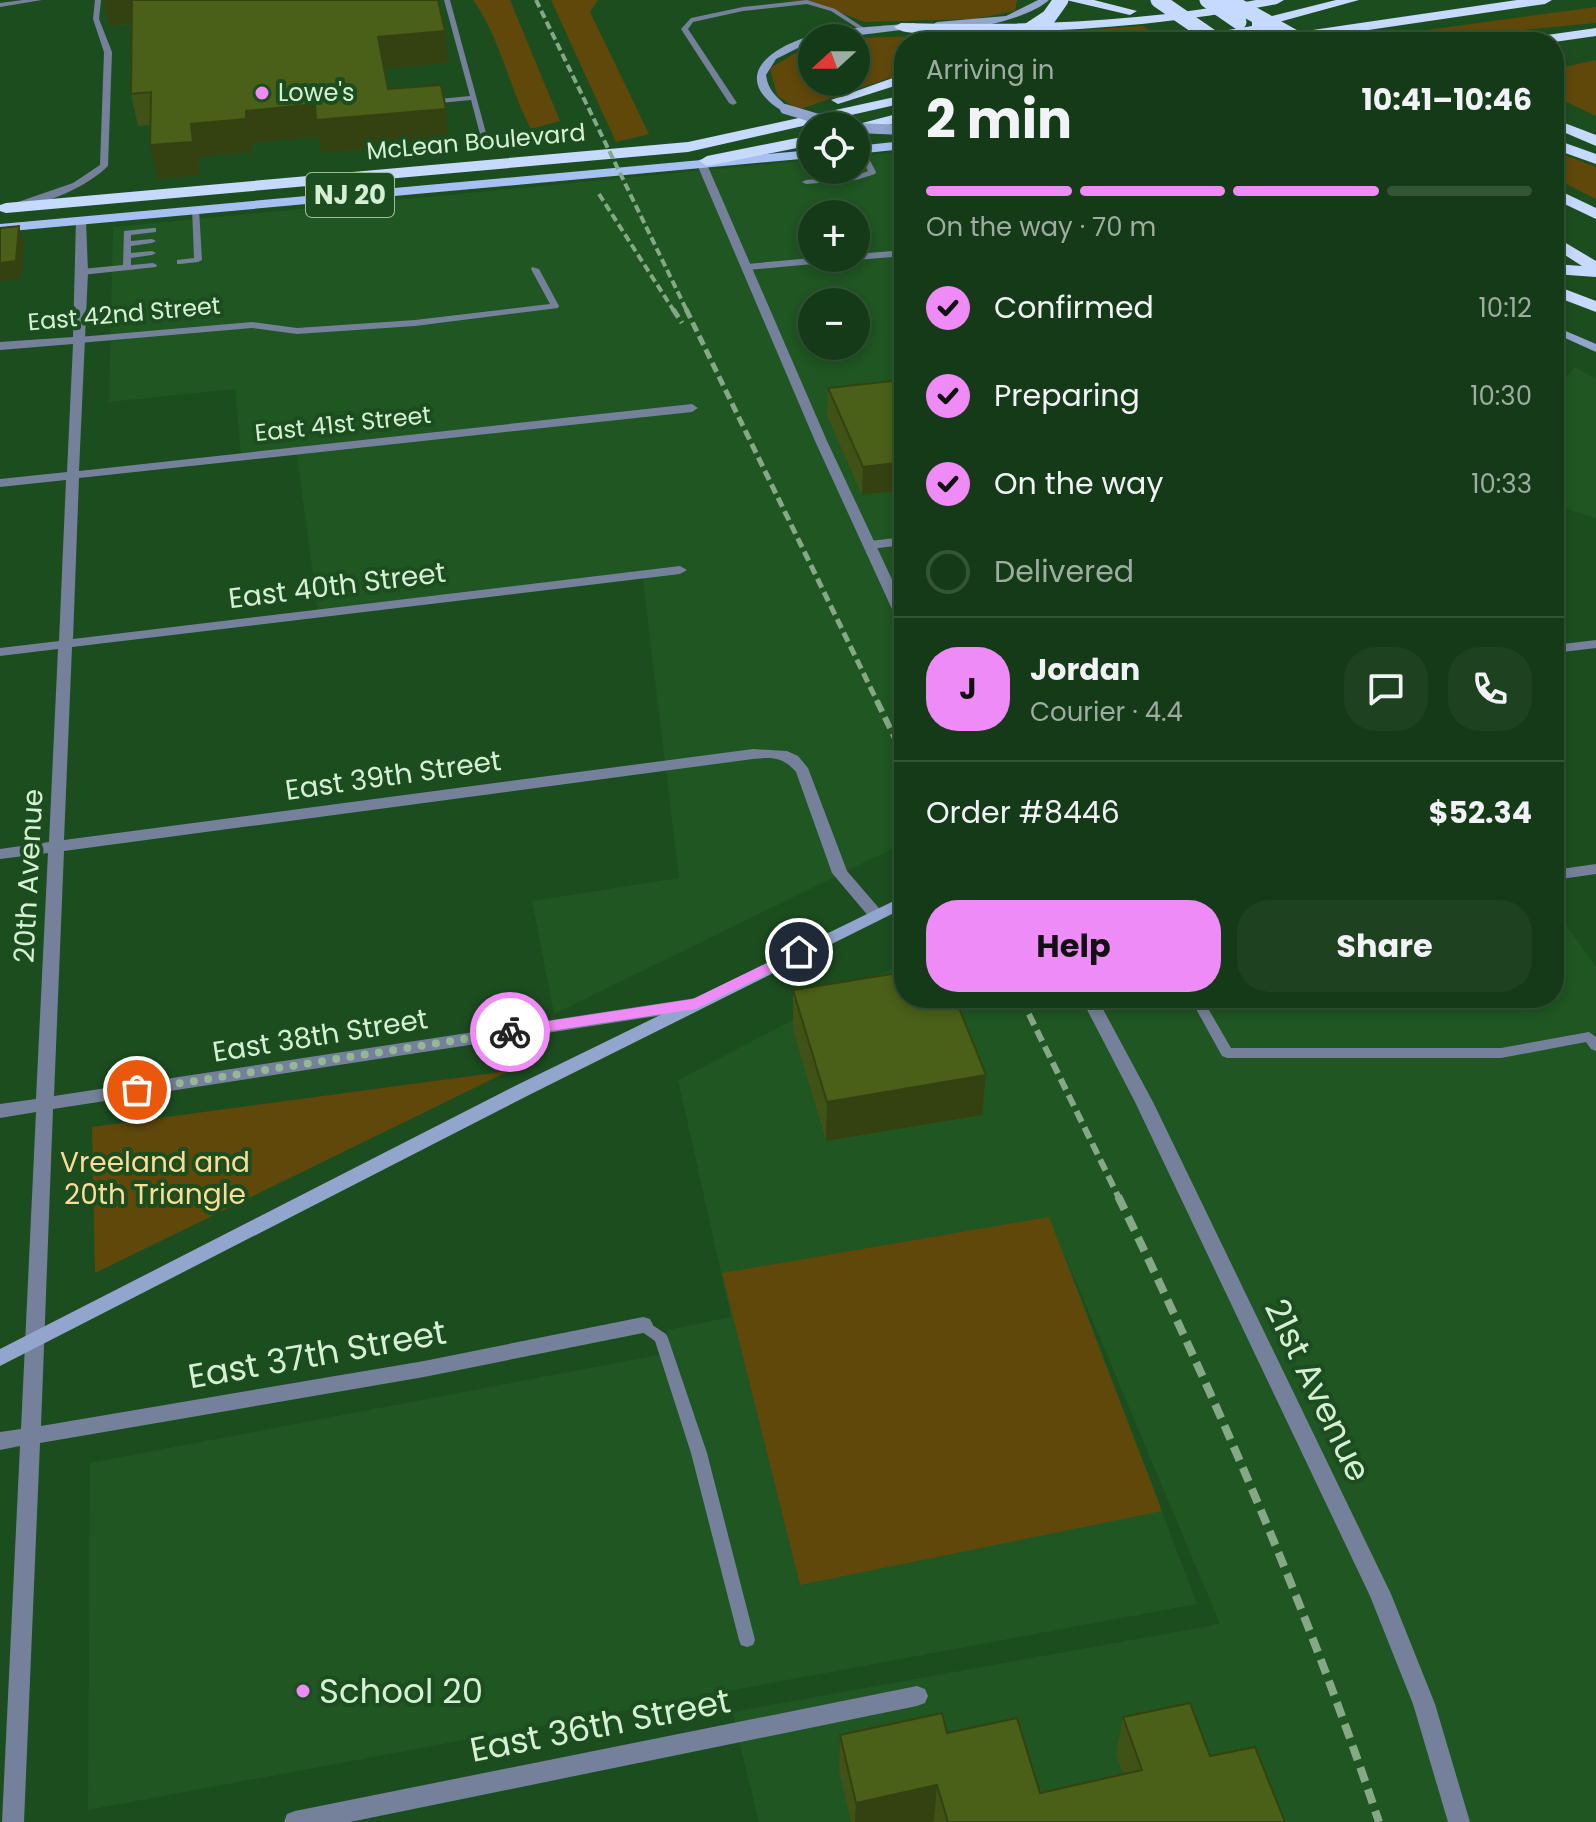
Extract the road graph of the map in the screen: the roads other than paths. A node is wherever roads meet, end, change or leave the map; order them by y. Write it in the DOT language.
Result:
graph roads {
  1 [pos="39,0"];
  2 [pos="98,0"];
  3 [pos="447,0"];
  4 [pos="1044,0"];
  5 [pos="1061,0"];
  6 [pos="1073,0"];
  7 [pos="1158,0"];
  8 [pos="1228,0"];
  9 [pos="1277,0"];
  10 [pos="1352,0"];
  11 [pos="1461,0"];
  12 [pos="1545,0"];
  13 [pos="0,5"];
  14 [pos="1206,7"];
  15 [pos="855,24"];
  16 [pos="901,27"];
  17 [pos="870,30"];
  18 [pos="1026,32"];
  19 [pos="1204,32"];
  20 [pos="1224,32"];
  21 [pos="1250,32"];
  22 [pos="1253,32"];
  23 [pos="1285,32"];
  24 [pos="1326,32"];
  25 [pos="1592,35"];
  26 [pos="1564,38"];
  27 [pos="798,42"];
  28 [pos="894,81"];
  29 [pos="474,98"];
  30 [pos="894,101"];
  31 [pos="733,103"];
  32 [pos="414,104"];
  33 [pos="798,113"];
  34 [pos="894,119"];
  35 [pos="1564,119"];
  36 [pos="894,124"];
  37 [pos="870,125"];
  38 [pos="870,127"];
  39 [pos="1564,127"];
  40 [pos="870,129"];
  41 [pos="894,130"];
  42 [pos="1596,132"];
  43 [pos="1596,141"];
  44 [pos="486,142"];
  45 [pos="798,143"];
  46 [pos="894,146"];
  47 [pos="870,148"];
  48 [pos="1564,148"];
  49 [pos="639,151"];
  50 [pos="798,155"];
  51 [pos="1596,159"];
  52 [pos="701,162"];
  53 [pos="1564,198"];
  54 [pos="3,209"];
  55 [pos="195,209"];
  56 [pos="1596,214"];
  57 [pos="81,220"];
  58 [pos="196,226"];
  59 [pos="181,227"];
  60 [pos="0,228"];
  61 [pos="153,230"];
  62 [pos="1564,235"];
  63 [pos="197,236"];
  64 [pos="182,238"];
  65 [pos="152,241"];
  66 [pos="127,244"];
  67 [pos="1564,246"];
  68 [pos="198,248"];
  69 [pos="182,250"];
  70 [pos="152,253"];
  71 [pos="894,254"];
  72 [pos="127,256"];
  73 [pos="870,256"];
  74 [pos="180,262"];
  75 [pos="798,262"];
  76 [pos="1593,262"];
  77 [pos="153,265"];
  78 [pos="127,267"];
  79 [pos="747,267"];
  80 [pos="1564,267"];
  81 [pos="535,269"];
  82 [pos="82,272"];
  83 [pos="1564,294"];
  84 [pos="1596,307"];
  85 [pos="1564,309"];
  86 [pos="1596,321"];
  87 [pos="1564,334"];
  88 [pos="79,340"];
  89 [pos="0,346"];
  90 [pos="1596,348"];
  91 [pos="692,408"];
  92 [pos="72,475"];
  93 [pos="0,483"];
  94 [pos="894,542"];
  95 [pos="870,545"];
  96 [pos="680,570"];
  97 [pos="894,598"];
  98 [pos="65,644"];
  99 [pos="1596,644"];
  100 [pos="1564,648"];
  101 [pos="0,652"];
  102 [pos="56,847"];
  103 [pos="0,854"];
  104 [pos="1596,869"];
  105 [pos="1564,874"];
  106 [pos="894,906"];
  107 [pos="876,914"];
  108 [pos="696,1004"];
  109 [pos="1094,1008"];
  110 [pos="1202,1008"];
  111 [pos="1596,1046"];
  112 [pos="44,1104"];
  113 [pos="0,1111"];
  114 [pos="643,1325"];
  115 [pos="33,1341"];
  116 [pos="0,1358"];
  117 [pos="29,1436"];
  118 [pos="0,1441"];
  119 [pos="747,1640"];
  120 [pos="917,1696"];
  121 [pos="13,1822"];
  122 [pos="295,1822"];
  123 [pos="1459,1822"];
  1 -- 13 [label="lane"];
  2 -- 54 [label="lane"];
  3 -- 29 [label="lane"];
  4 -- 16 [label="main road"];
  5 -- 18 [label="highway, bridge"];
  6 -- 14 [label="highway"];
  7 -- 19 [label="highway, bridge"];
  8 -- 23 [label="highway, bridge"];
  9 -- 14 [label="highway"];
  10 -- 20 [label="highway"];
  11 -- 21 [label="highway"];
  12 -- 24 [label="highway"];
  14 -- 16 [label="highway"];
  14 -- 22 [label="highway, bridge"];
  15 -- 31 [label="lane"];
  16 -- 17 [label="main road"];
  25 -- 26 [label="highway"];
  27 -- 33 [label="main road, bridge"];
  28 -- 49 [label="highway"];
  29 -- 32 [label="lane"];
  29 -- 44 [label="lane"];
  30 -- 49 [label="highway, McLean Boulevard / NJ 20"];
  34 -- 37 [label="highway"];
  35 -- 42 [label="highway"];
  36 -- 38 [label="highway"];
  39 -- 43 [label="highway"];
  40 -- 41 [label="main road, bridge"];
  45 -- 52 [label="highway, McLean Boulevard / NJ 20"];
  46 -- 47 [label="main road"];
  48 -- 51 [label="highway"];
  49 -- 54 [label="highway, McLean Boulevard / NJ 20"];
  50 -- 52 [label="main road"];
  52 -- 55 [label="main road, McLean Boulevard / NJ 20"];
  52 -- 79 [label="street"];
  53 -- 56 [label="highway"];
  55 -- 57 [label="main road, McLean Boulevard / NJ 20"];
  55 -- 58 [label="lane"];
  57 -- 60 [label="main road, McLean Boulevard / NJ 20"];
  57 -- 82 [label="street, 20th Avenue"];
  58 -- 59 [label="lane"];
  58 -- 63 [label="lane"];
  61 -- 66 [label="lane"];
  62 -- 76 [label="highway"];
  63 -- 64 [label="lane"];
  63 -- 68 [label="lane"];
  65 -- 66 [label="lane"];
  66 -- 72 [label="lane"];
  67 -- 76 [label="highway"];
  68 -- 69 [label="lane"];
  68 -- 74 [label="lane"];
  70 -- 72 [label="lane"];
  71 -- 73 [label="street"];
  72 -- 78 [label="lane"];
  75 -- 79 [label="street"];
  76 -- 80 [label="highway"];
  77 -- 78 [label="lane"];
  78 -- 82 [label="lane"];
  79 -- 95 [label="street"];
  81 -- 88 [label="lane, East 42nd Street"];
  82 -- 88 [label="street, 20th Avenue"];
  83 -- 84 [label="highway"];
  85 -- 86 [label="highway"];
  87 -- 90 [label="main road"];
  88 -- 89 [label="street, East 42nd Street"];
  88 -- 92 [label="street, 20th Avenue"];
  91 -- 92 [label="street, East 41st Street"];
  92 -- 93 [label="street, East 41st Street"];
  92 -- 98 [label="street, 20th Avenue"];
  94 -- 95 [label="street"];
  95 -- 97 [label="street"];
  96 -- 98 [label="street, East 40th Street"];
  98 -- 101 [label="street, East 40th Street"];
  98 -- 102 [label="street, 20th Avenue"];
  99 -- 100 [label="street"];
  102 -- 103 [label="street, East 39th Street"];
  102 -- 107 [label="street, East 39th Street"];
  102 -- 112 [label="street, 20th Avenue"];
  104 -- 105 [label="street"];
  106 -- 107 [label="main road"];
  107 -- 108 [label="main road"];
  108 -- 112 [label="street, East 38th Street"];
  108 -- 115 [label="main road"];
  109 -- 123 [label="street, 21st Avenue"];
  110 -- 111 [label="lane"];
  112 -- 113 [label="street, East 38th Street"];
  112 -- 115 [label="street, 20th Avenue"];
  114 -- 117 [label="street, East 37th Street"];
  114 -- 119 [label="lane"];
  115 -- 116 [label="main road"];
  115 -- 117 [label="street, 20th Avenue"];
  117 -- 118 [label="street, East 37th Street"];
  117 -- 121 [label="street, 20th Avenue"];
  120 -- 122 [label="street, East 36th Street"];
}
